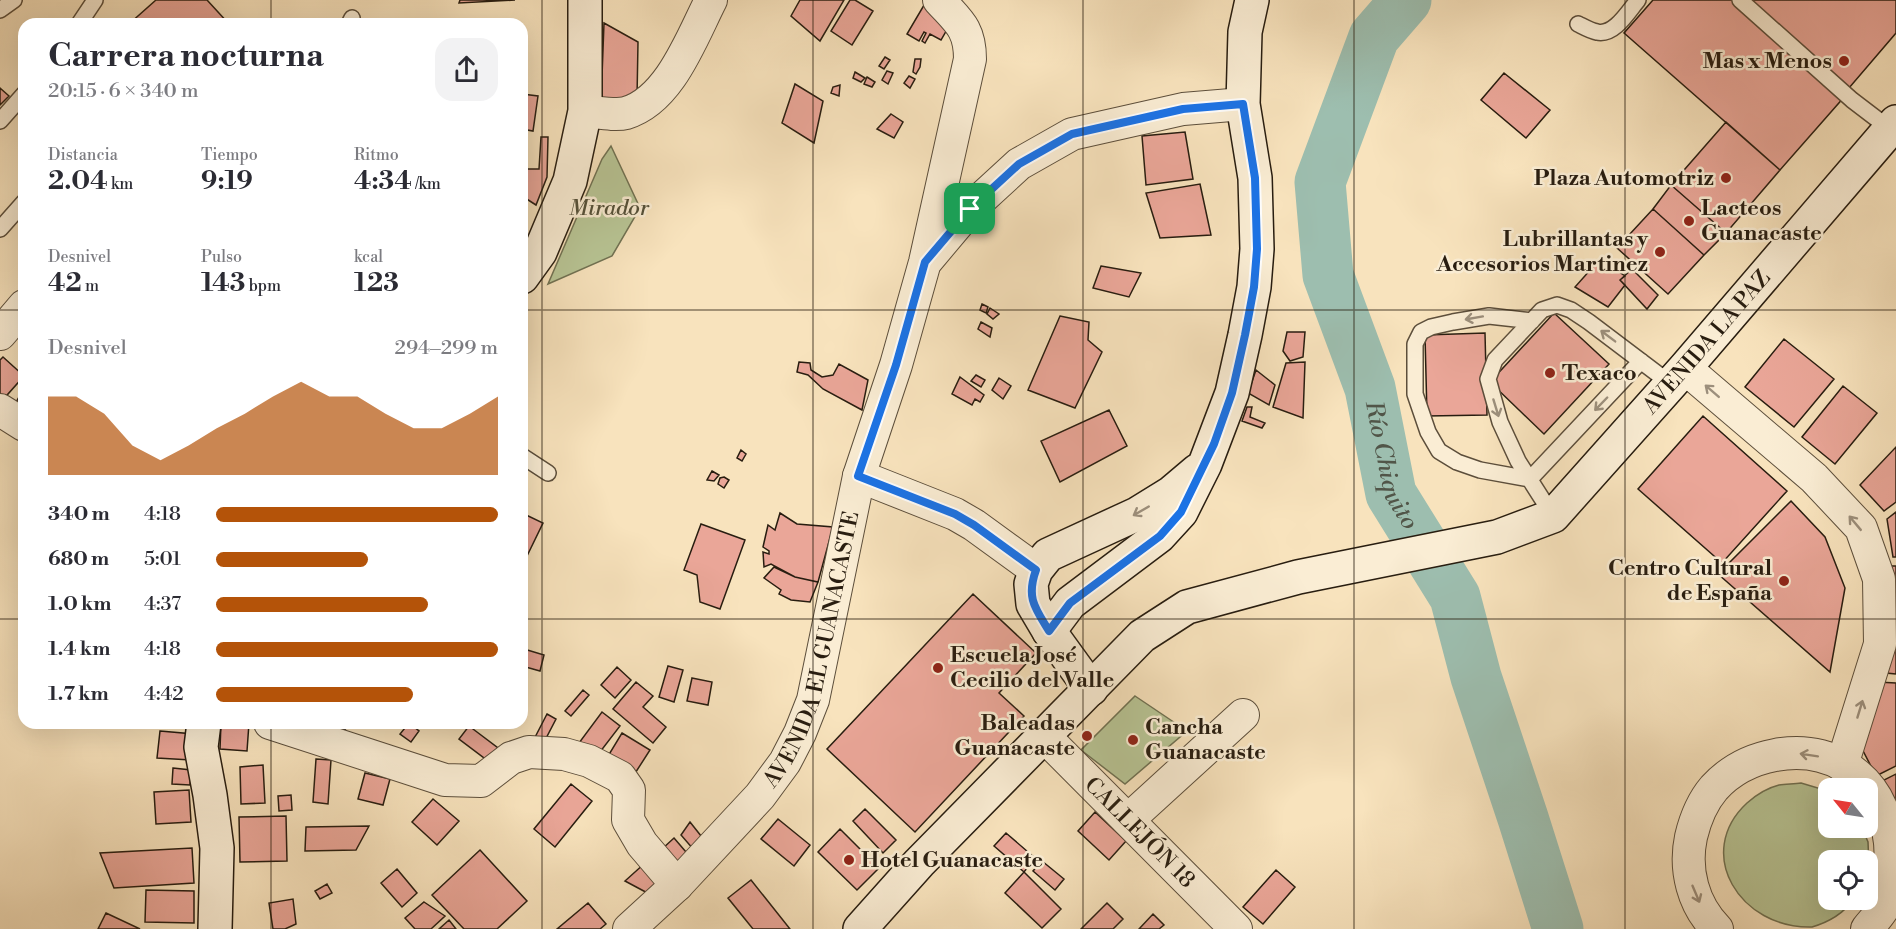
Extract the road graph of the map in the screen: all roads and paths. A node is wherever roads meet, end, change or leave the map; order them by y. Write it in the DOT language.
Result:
graph roads {
  1 [pos="14,0"];
  2 [pos="95,0"];
  3 [pos="585,0"];
  4 [pos="711,0"];
  5 [pos="939,0"];
  6 [pos="1252,0"];
  7 [pos="1638,0"];
  8 [pos="1740,0"];
  9 [pos="0,10"];
  10 [pos="84,18"];
  11 [pos="1578,24"];
  12 [pos="18,101"];
  13 [pos="1243,104"];
  14 [pos="585,111"];
  15 [pos="0,121"];
  16 [pos="1893,125"];
  17 [pos="18,209"];
  18 [pos="0,229"];
  19 [pos="925,262"];
  20 [pos="528,269"];
  21 [pos="18,313"];
  22 [pos="1532,321"];
  23 [pos="0,334"];
  24 [pos="1641,361"];
  25 [pos="1678,376"];
  26 [pos="0,410"];
  27 [pos="18,422"];
  28 [pos="528,460"];
  29 [pos="1205,464"];
  30 [pos="548,472"];
  31 [pos="858,476"];
  32 [pos="1530,478"];
  33 [pos="1553,516"];
  34 [pos="1036,570"];
  35 [pos="1049,631"];
  36 [pos="1091,689"];
  37 [pos="1243,716"];
  38 [pos="203,729"];
  39 [pos="288,729"];
  40 [pos="1044,736"];
  41 [pos="1842,765"];
  42 [pos="1128,820"];
  43 [pos="1896,872"];
  44 [pos="677,885"];
  45 [pos="215,929"];
  46 [pos="629,929"];
  47 [pos="860,929"];
  48 [pos="1236,929"];
  49 [pos="1717,929"];
  50 [pos="1867,929"];
  1 -- 9 [label="lane"];
  2 -- 10 [label="lane"];
  3 -- 14 [label="street"];
  4 -- 14 [label="street"];
  5 -- 19 [label="street"];
  6 -- 13 [label="street"];
  7 -- 11 [label="lane"];
  8 -- 16 [label="lane"];
  12 -- 15 [label="lane"];
  13 -- 19 [label="street, AVENIDA EL GUANACASTE"];
  13 -- 29 [label="street"];
  14 -- 20 [label="street"];
  16 -- 25 [label="street, AVENIDA LA PAZ"];
  17 -- 18 [label="lane"];
  19 -- 31 [label="street, AVENIDA EL GUANACASTE"];
  21 -- 23 [label="street"];
  24 -- 22 [label="lane, one-way"];
  22 -- 32 [label="lane, one-way"];
  22 -- 32 [label="lane, one-way"];
  24 -- 25 [label="lane"];
  24 -- 32 [label="lane, one-way"];
  25 -- 33 [label="street, AVENIDA LA PAZ"];
  41 -- 25 [label="street, one-way"];
  26 -- 27 [label="street"];
  28 -- 30 [label="lane"];
  29 -- 34 [label="street, one-way"];
  29 -- 35 [label="street"];
  31 -- 34 [label="street"];
  31 -- 44 [label="street, AVENIDA EL GUANACASTE"];
  32 -- 33 [label="lane"];
  33 -- 36 [label="street, AVENIDA LA PAZ"];
  34 -- 35 [label="street"];
  35 -- 36 [label="street"];
  36 -- 40 [label="street, AVENIDA LA PAZ"];
  37 -- 42 [label="street"];
  38 -- 45 [label="street"];
  39 -- 44 [label="street"];
  40 -- 42 [label="street, CALLEJÓN 18"];
  40 -- 47 [label="street, AVENIDA LA PAZ"];
  41 -- 43 [label="street"];
  41 -- 49 [label="street, one-way"];
  42 -- 48 [label="street, CALLEJÓN 18"];
  43 -- 50 [label="street"];
  44 -- 46 [label="street, AVENIDA EL GUANACASTE"];
}
